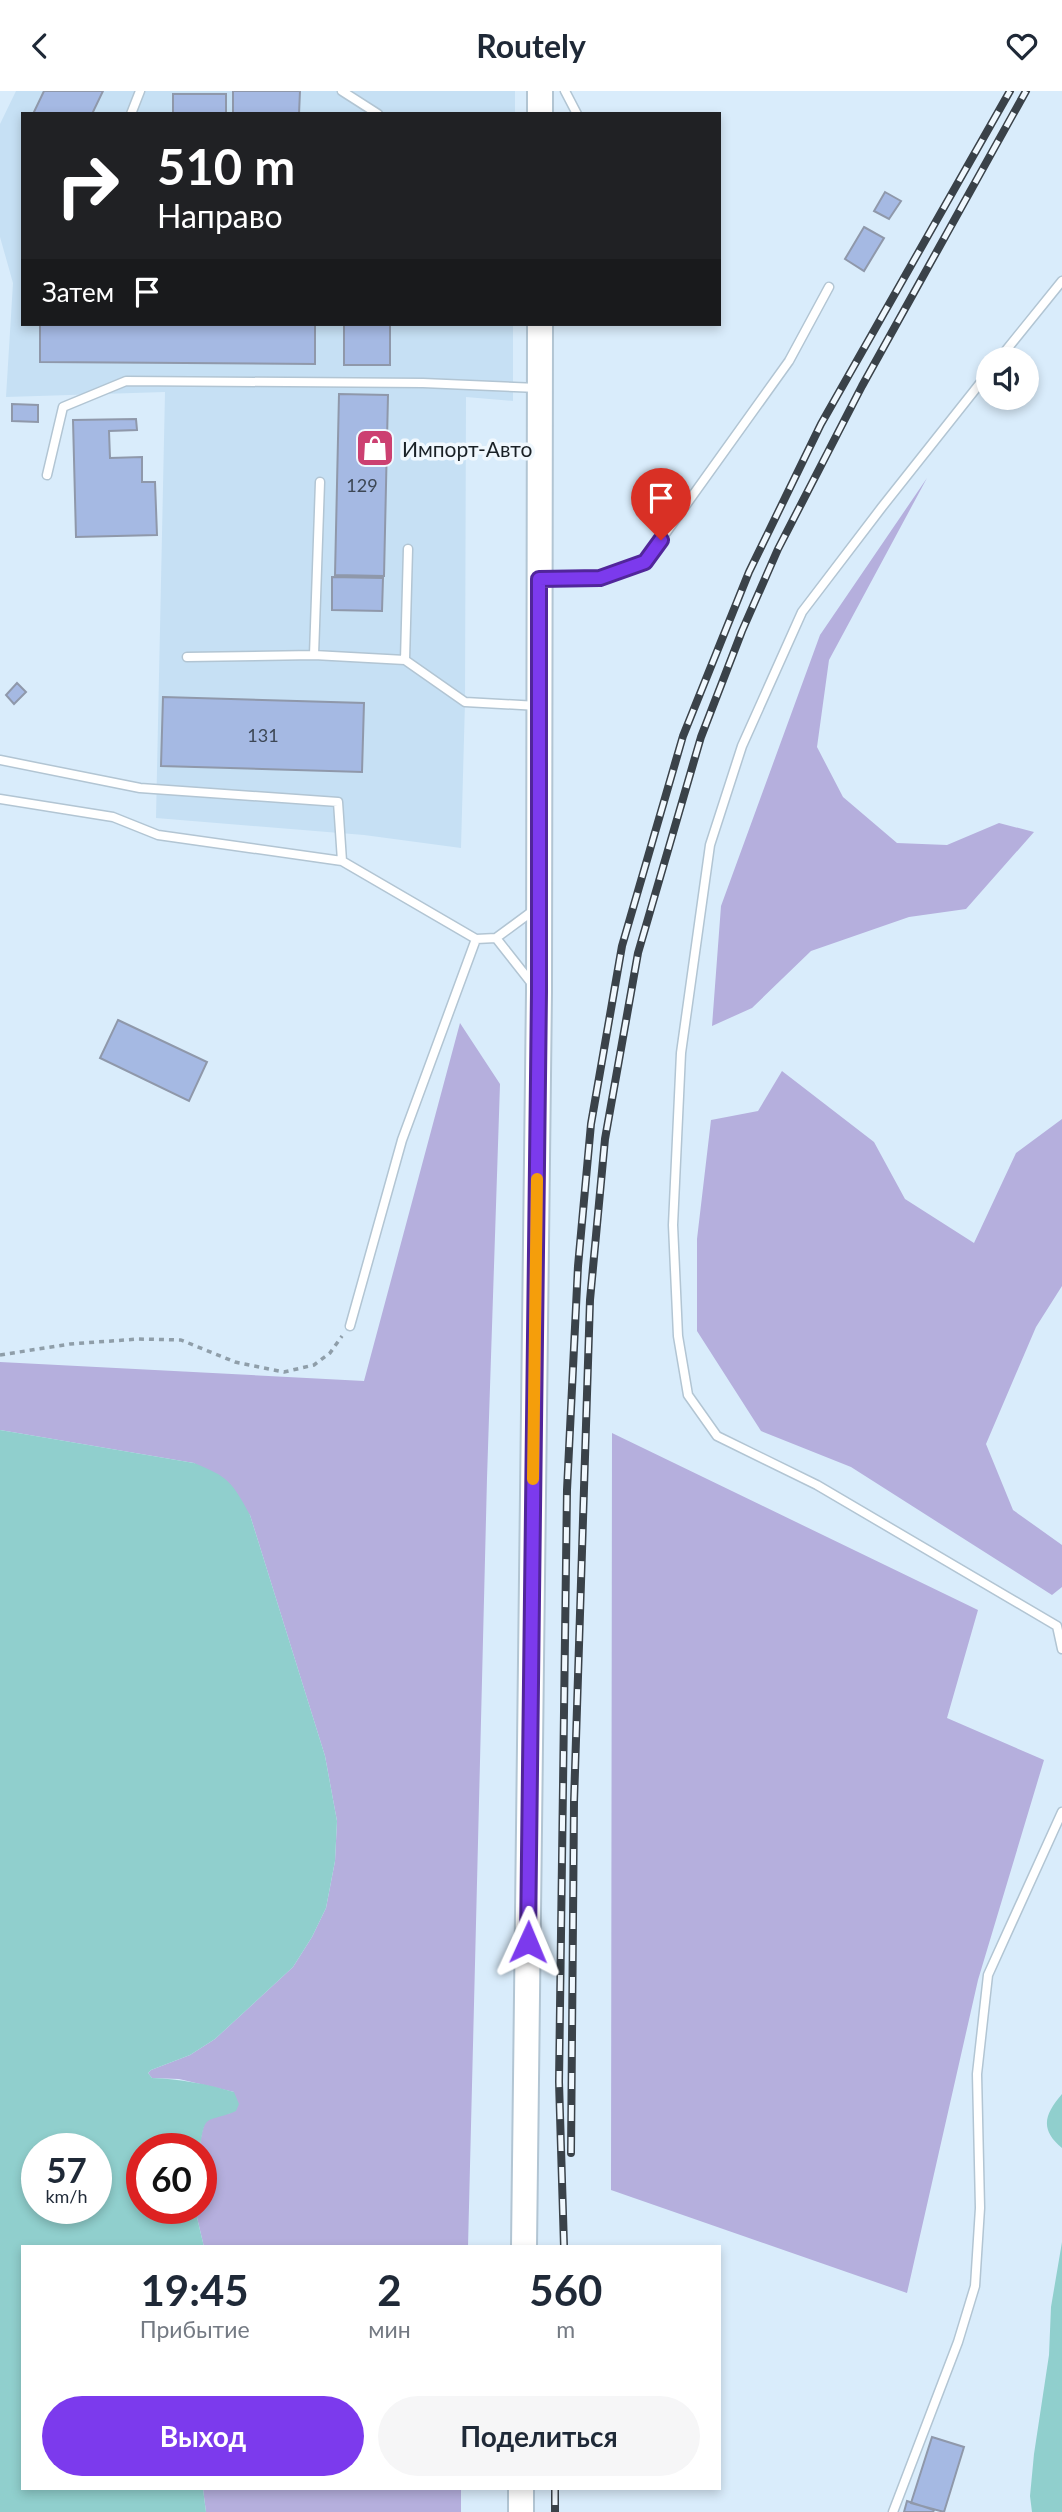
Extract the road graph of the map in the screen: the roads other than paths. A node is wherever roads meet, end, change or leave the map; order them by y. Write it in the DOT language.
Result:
graph roads {
  1 [pos="140,91"];
  2 [pos="342,91"];
  3 [pos="540,91"];
  4 [pos="565,91"];
  5 [pos="132,112"];
  6 [pos="375,112"];
  7 [pos="540,112"];
  8 [pos="576,112"];
  9 [pos="1062,281"];
  10 [pos="829,287"];
  11 [pos="540,326"];
  12 [pos="1009,347"];
  13 [pos="541,388"];
  14 [pos="976,388"];
  15 [pos="47,475"];
  16 [pos="320,482"];
  17 [pos="408,549"];
  18 [pos="539,579"];
  19 [pos="314,655"];
  20 [pos="187,657"];
  21 [pos="405,660"];
  22 [pos="540,706"];
  23 [pos="0,760"];
  24 [pos="0,799"];
  25 [pos="342,861"];
  26 [pos="539,906"];
  27 [pos="496,938"];
  28 [pos="476,939"];
  29 [pos="539,992"];
  30 [pos="350,1326"];
  31 [pos="1060,1628"];
  32 [pos="1062,1649"];
  33 [pos="1062,1812"];
  34 [pos="524,2245"];
  35 [pos="521,2490"];
  36 [pos="521,2512"];
  37 [pos="893,2512"];
  1 -- 5 [label="lane"];
  2 -- 6 [label="lane"];
  3 -- 7 [label="main road"];
  4 -- 8 [label="lane"];
  9 -- 12 [label="lane"];
  10 -- 18 [label="lane"];
  11 -- 13 [label="main road"];
  13 -- 15 [label="lane"];
  13 -- 18 [label="main road"];
  14 -- 31 [label="lane"];
  16 -- 19 [label="lane"];
  17 -- 21 [label="lane"];
  18 -- 22 [label="main road"];
  19 -- 20 [label="lane"];
  19 -- 21 [label="lane"];
  21 -- 22 [label="lane"];
  22 -- 26 [label="main road"];
  23 -- 25 [label="lane"];
  24 -- 25 [label="lane"];
  25 -- 28 [label="lane"];
  26 -- 27 [label="lane"];
  26 -- 29 [label="main road"];
  27 -- 28 [label="lane"];
  27 -- 29 [label="lane"];
  28 -- 30 [label="lane"];
  29 -- 34 [label="main road"];
  31 -- 32 [label="lane"];
  33 -- 37 [label="lane"];
  35 -- 36 [label="main road"];
}
